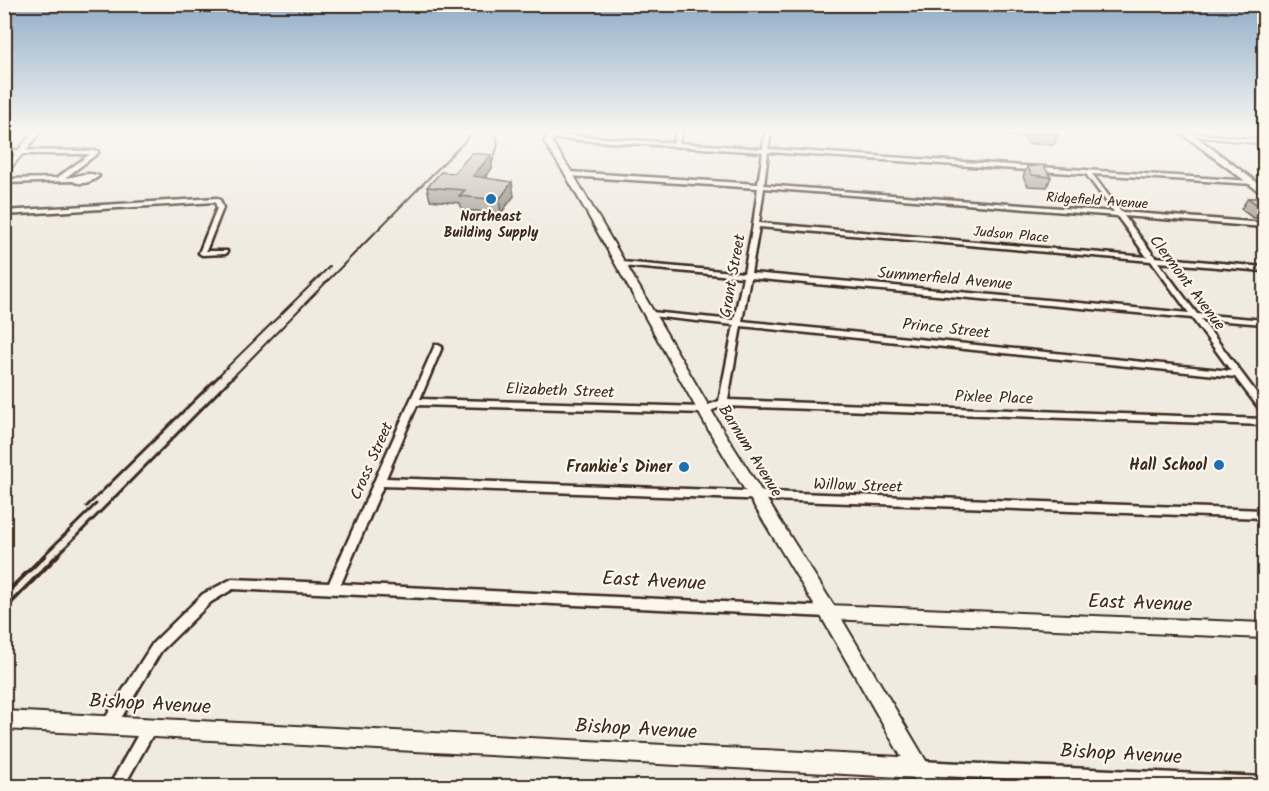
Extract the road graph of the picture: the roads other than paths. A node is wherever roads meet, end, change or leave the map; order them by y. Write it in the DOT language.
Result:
graph roads {
  1 [pos="73,169"];
  2 [pos="566,169"];
  3 [pos="762,169"];
  4 [pos="1043,169"];
  5 [pos="1232,169"];
  6 [pos="1088,172"];
  7 [pos="569,174"];
  8 [pos="59,179"];
  9 [pos="76,179"];
  10 [pos="4,181"];
  11 [pos="1251,183"];
  12 [pos="760,186"];
  13 [pos="1264,192"];
  14 [pos="4,213"];
  15 [pos="1119,215"];
  16 [pos="756,225"];
  17 [pos="1264,225"];
  18 [pos="225,252"];
  19 [pos="1154,260"];
  20 [pos="622,264"];
  21 [pos="1264,269"];
  22 [pos="745,274"];
  23 [pos="651,314"];
  24 [pos="1196,316"];
  25 [pos="1264,322"];
  26 [pos="738,324"];
  27 [pos="438,347"];
  28 [pos="1237,374"];
  29 [pos="415,402"];
  30 [pos="723,403"];
  31 [pos="1264,409"];
  32 [pos="704,410"];
  33 [pos="1264,422"];
  34 [pos="379,482"];
  35 [pos="758,497"];
  36 [pos="1264,514"];
  37 [pos="333,588"];
  38 [pos="828,612"];
  39 [pos="1264,631"];
  40 [pos="4,720"];
  41 [pos="110,725"];
  42 [pos="150,727"];
  43 [pos="919,768"];
  44 [pos="1264,784"];
  45 [pos="116,786"];
  46 [pos="930,786"];
  1 -- 8 [label="street"];
  2 -- 7 [label="main road, Barnum Avenue"];
  3 -- 12 [label="street, Grant Street"];
  4 -- 6 [label="street"];
  5 -- 11 [label="main road"];
  6 -- 11 [label="street"];
  6 -- 15 [label="street, Clermont Avenue"];
  7 -- 12 [label="street, Ridgefield Avenue"];
  7 -- 20 [label="main road, Barnum Avenue"];
  8 -- 9 [label="street"];
  8 -- 10 [label="street"];
  11 -- 13 [label="main road"];
  12 -- 15 [label="street, Ridgefield Avenue"];
  12 -- 16 [label="street, Grant Street"];
  14 -- 18 [label="street"];
  15 -- 17 [label="street, Ridgefield Avenue"];
  15 -- 19 [label="street, Clermont Avenue"];
  16 -- 19 [label="street, Judson Place"];
  16 -- 22 [label="street, Grant Street"];
  19 -- 21 [label="street, Judson Place"];
  19 -- 24 [label="street, Clermont Avenue"];
  20 -- 22 [label="street, Summerfield Avenue"];
  20 -- 23 [label="main road, Barnum Avenue"];
  22 -- 24 [label="street, Summerfield Avenue"];
  22 -- 26 [label="street, Grant Street"];
  23 -- 26 [label="street, Prince Street"];
  23 -- 32 [label="main road, Barnum Avenue"];
  24 -- 25 [label="street, Summerfield Avenue"];
  24 -- 28 [label="street, Clermont Avenue"];
  26 -- 28 [label="street, Prince Street"];
  26 -- 30 [label="street, Grant Street"];
  27 -- 29 [label="street, Cross Street"];
  28 -- 31 [label="street, Clermont Avenue"];
  29 -- 32 [label="street, Elizabeth Street"];
  29 -- 34 [label="street, Cross Street"];
  30 -- 32 [label="street"];
  30 -- 33 [label="street, Pixlee Place"];
  32 -- 35 [label="main road, Barnum Avenue"];
  34 -- 35 [label="street, Willow Street"];
  34 -- 37 [label="street, Cross Street"];
  35 -- 36 [label="street, Willow Street"];
  35 -- 38 [label="main road, Barnum Avenue"];
  37 -- 38 [label="street, East Avenue"];
  37 -- 41 [label="street, East Avenue"];
  38 -- 39 [label="street, East Avenue"];
  38 -- 43 [label="main road, Barnum Avenue"];
  40 -- 41 [label="street, Bishop Avenue"];
  41 -- 42 [label="street, Bishop Avenue"];
  42 -- 43 [label="street, Bishop Avenue"];
  42 -- 45 [label="street"];
  43 -- 44 [label="street, Bishop Avenue"];
  43 -- 46 [label="main road, Barnum Avenue"];
}
